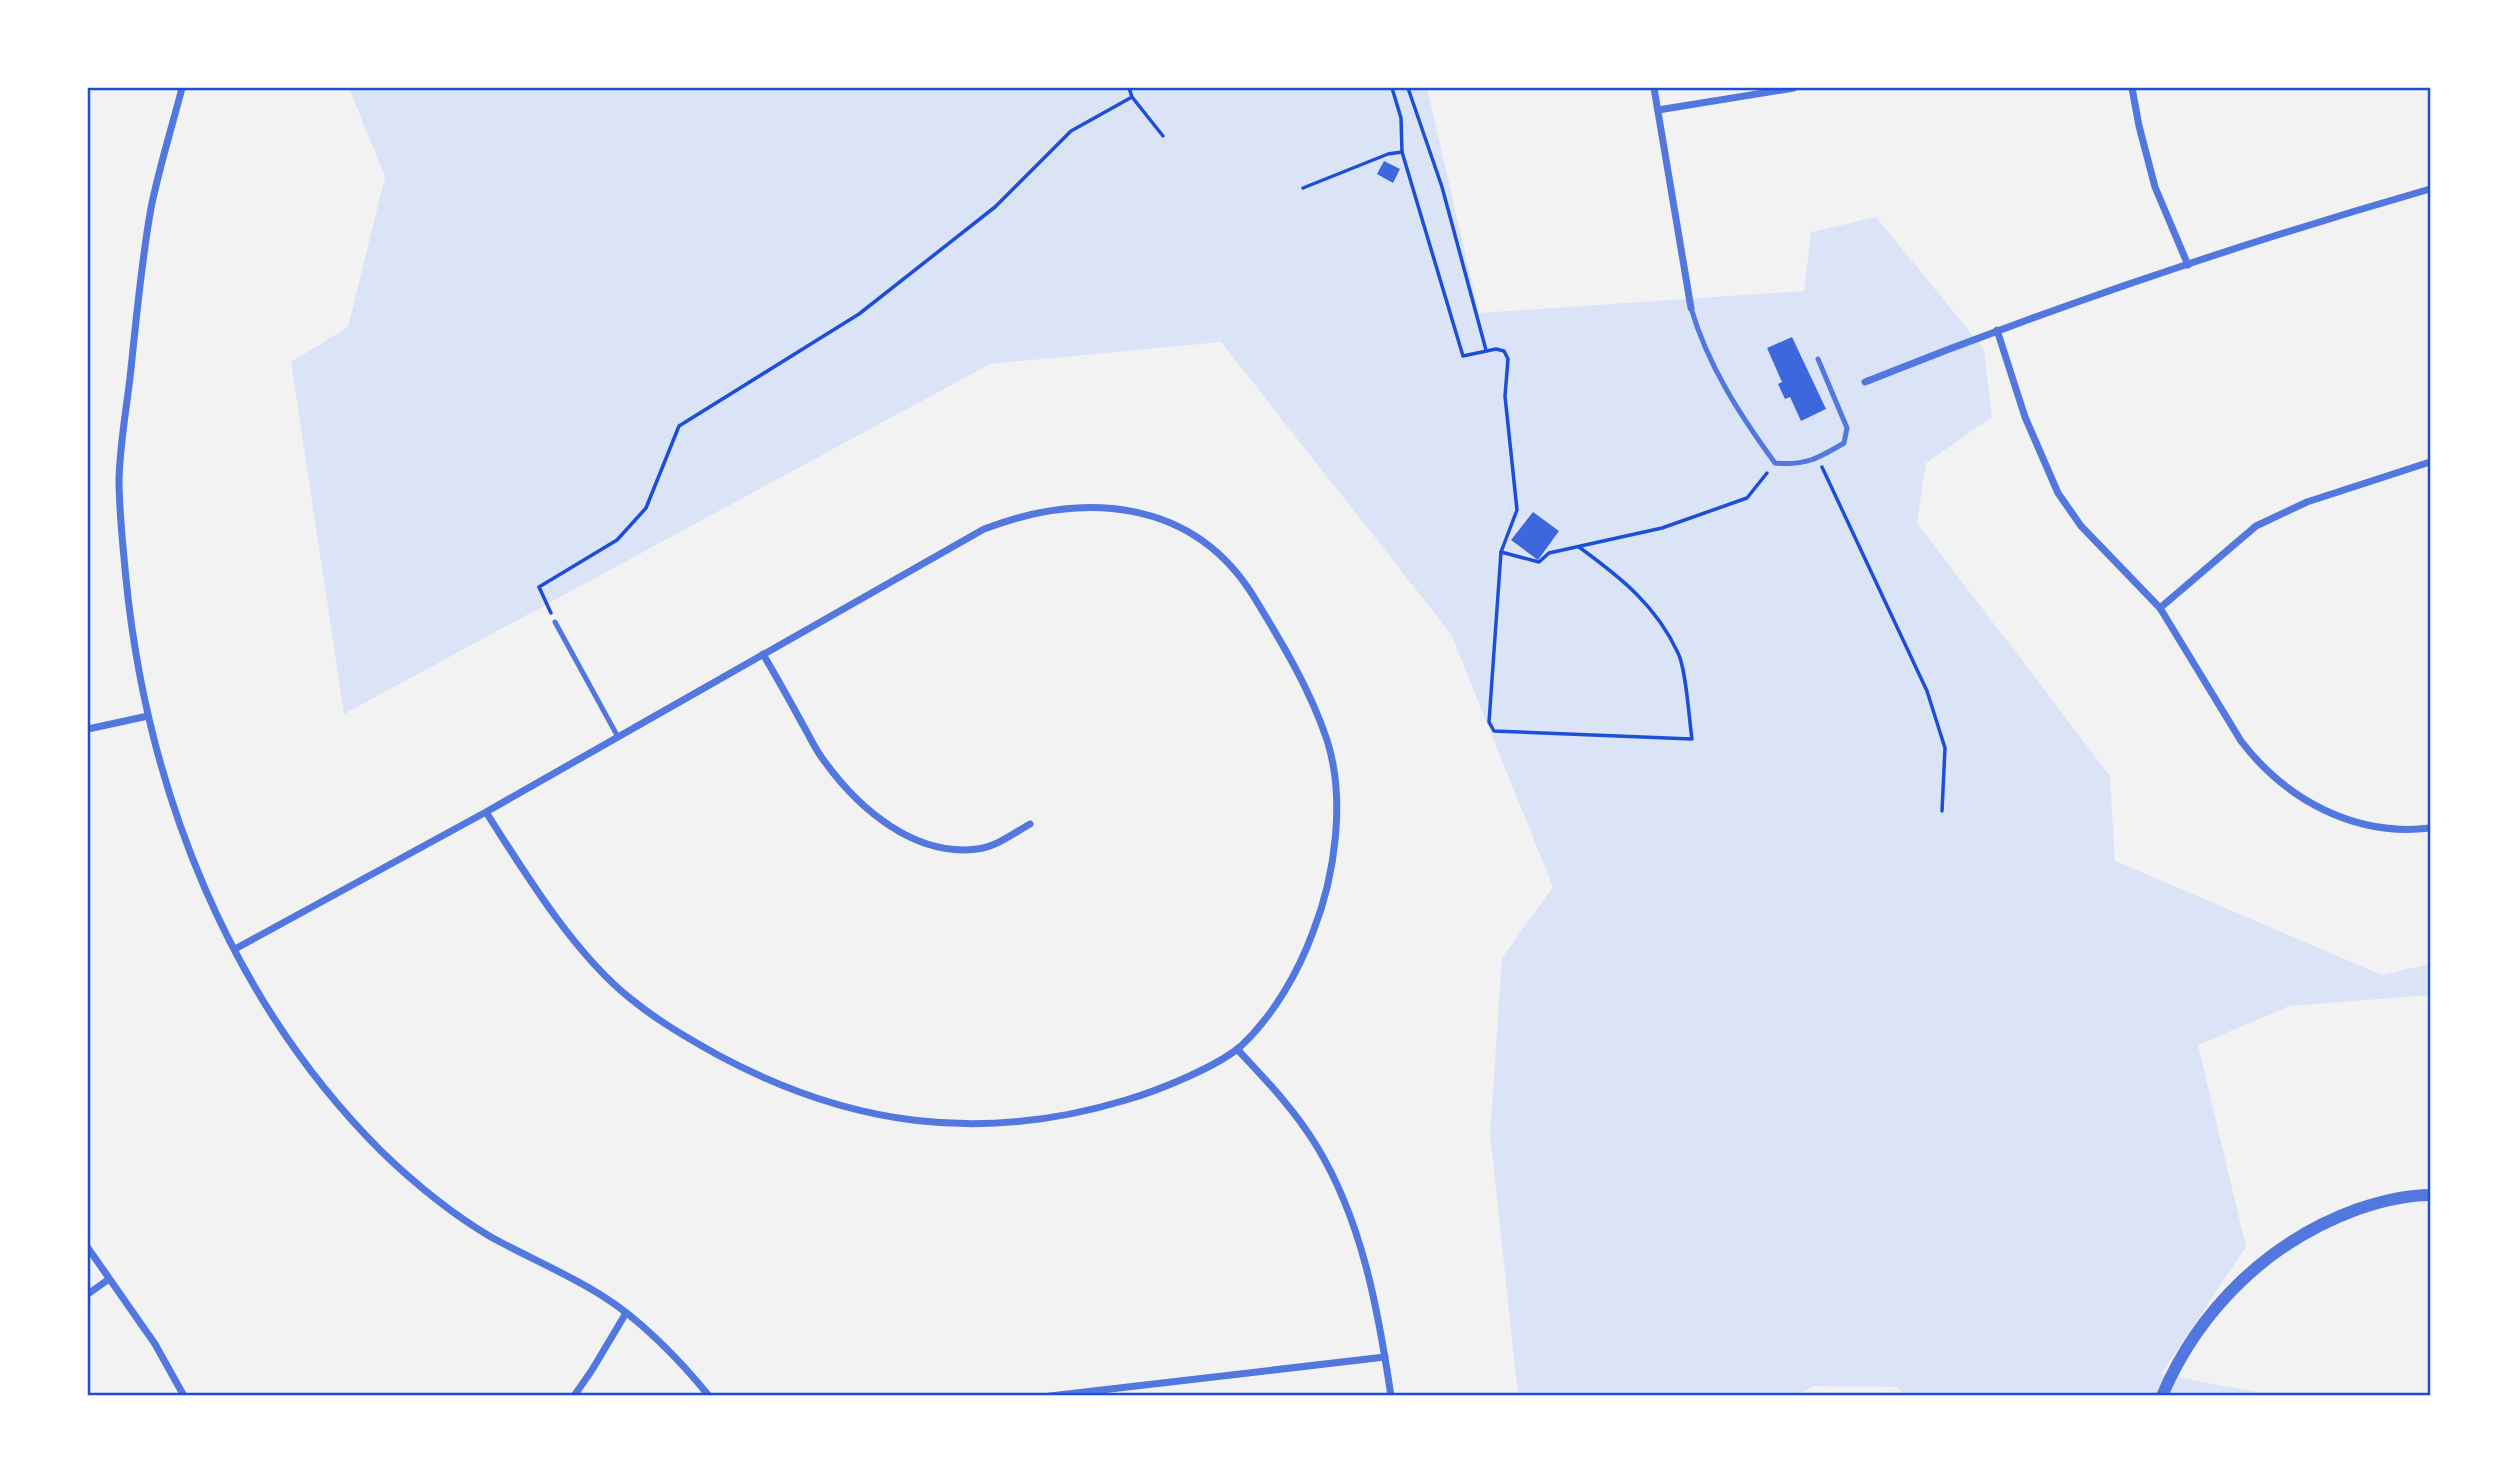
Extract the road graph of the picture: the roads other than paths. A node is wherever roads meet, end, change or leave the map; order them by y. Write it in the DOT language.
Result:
graph roads {
  1 [pos="182,88"];
  2 [pos="1654,88"];
  3 [pos="1794,88"];
  4 [pos="2132,88"];
  5 [pos="1658,110"];
  6 [pos="2431,189"];
  7 [pos="2188,265"];
  8 [pos="1691,308"];
  9 [pos="1997,330"];
  10 [pos="1818,359"];
  11 [pos="1865,382"];
  12 [pos="2431,462"];
  13 [pos="2160,608"];
  14 [pos="555,622"];
  15 [pos="763,654"];
  16 [pos="148,716"];
  17 [pos="88,729"];
  18 [pos="618,737"];
  19 [pos="486,812"];
  20 [pos="1030,824"];
  21 [pos="2431,828"];
  22 [pos="235,949"];
  23 [pos="1237,1049"];
  24 [pos="2431,1195"];
  25 [pos="88,1248"];
  26 [pos="109,1279"];
  27 [pos="88,1294"];
  28 [pos="626,1313"];
  29 [pos="1385,1357"];
  30 [pos="184,1395"];
  31 [pos="574,1395"];
  32 [pos="709,1395"];
  33 [pos="1050,1395"];
  34 [pos="1391,1395"];
  35 [pos="2162,1395"];
  1 -- 16 [label="street"];
  2 -- 5 [label="street"];
  3 -- 5 [label="street"];
  4 -- 7 [label="street"];
  5 -- 8 [label="street"];
  6 -- 7 [label="street"];
  7 -- 9 [label="street"];
  8 -- 10 [label="lane"];
  9 -- 11 [label="street"];
  9 -- 13 [label="street"];
  12 -- 13 [label="street"];
  13 -- 21 [label="street"];
  14 -- 18 [label="lane"];
  15 -- 18 [label="street"];
  15 -- 20 [label="street"];
  15 -- 23 [label="street"];
  16 -- 17 [label="street"];
  16 -- 22 [label="street"];
  18 -- 19 [label="street"];
  19 -- 22 [label="street"];
  19 -- 23 [label="street"];
  22 -- 28 [label="street"];
  23 -- 29 [label="street"];
  24 -- 35 [label="street"];
  25 -- 26 [label="street"];
  26 -- 27 [label="street"];
  26 -- 30 [label="street"];
  28 -- 31 [label="street"];
  28 -- 32 [label="street"];
  29 -- 33 [label="street"];
  29 -- 34 [label="street"];
}
